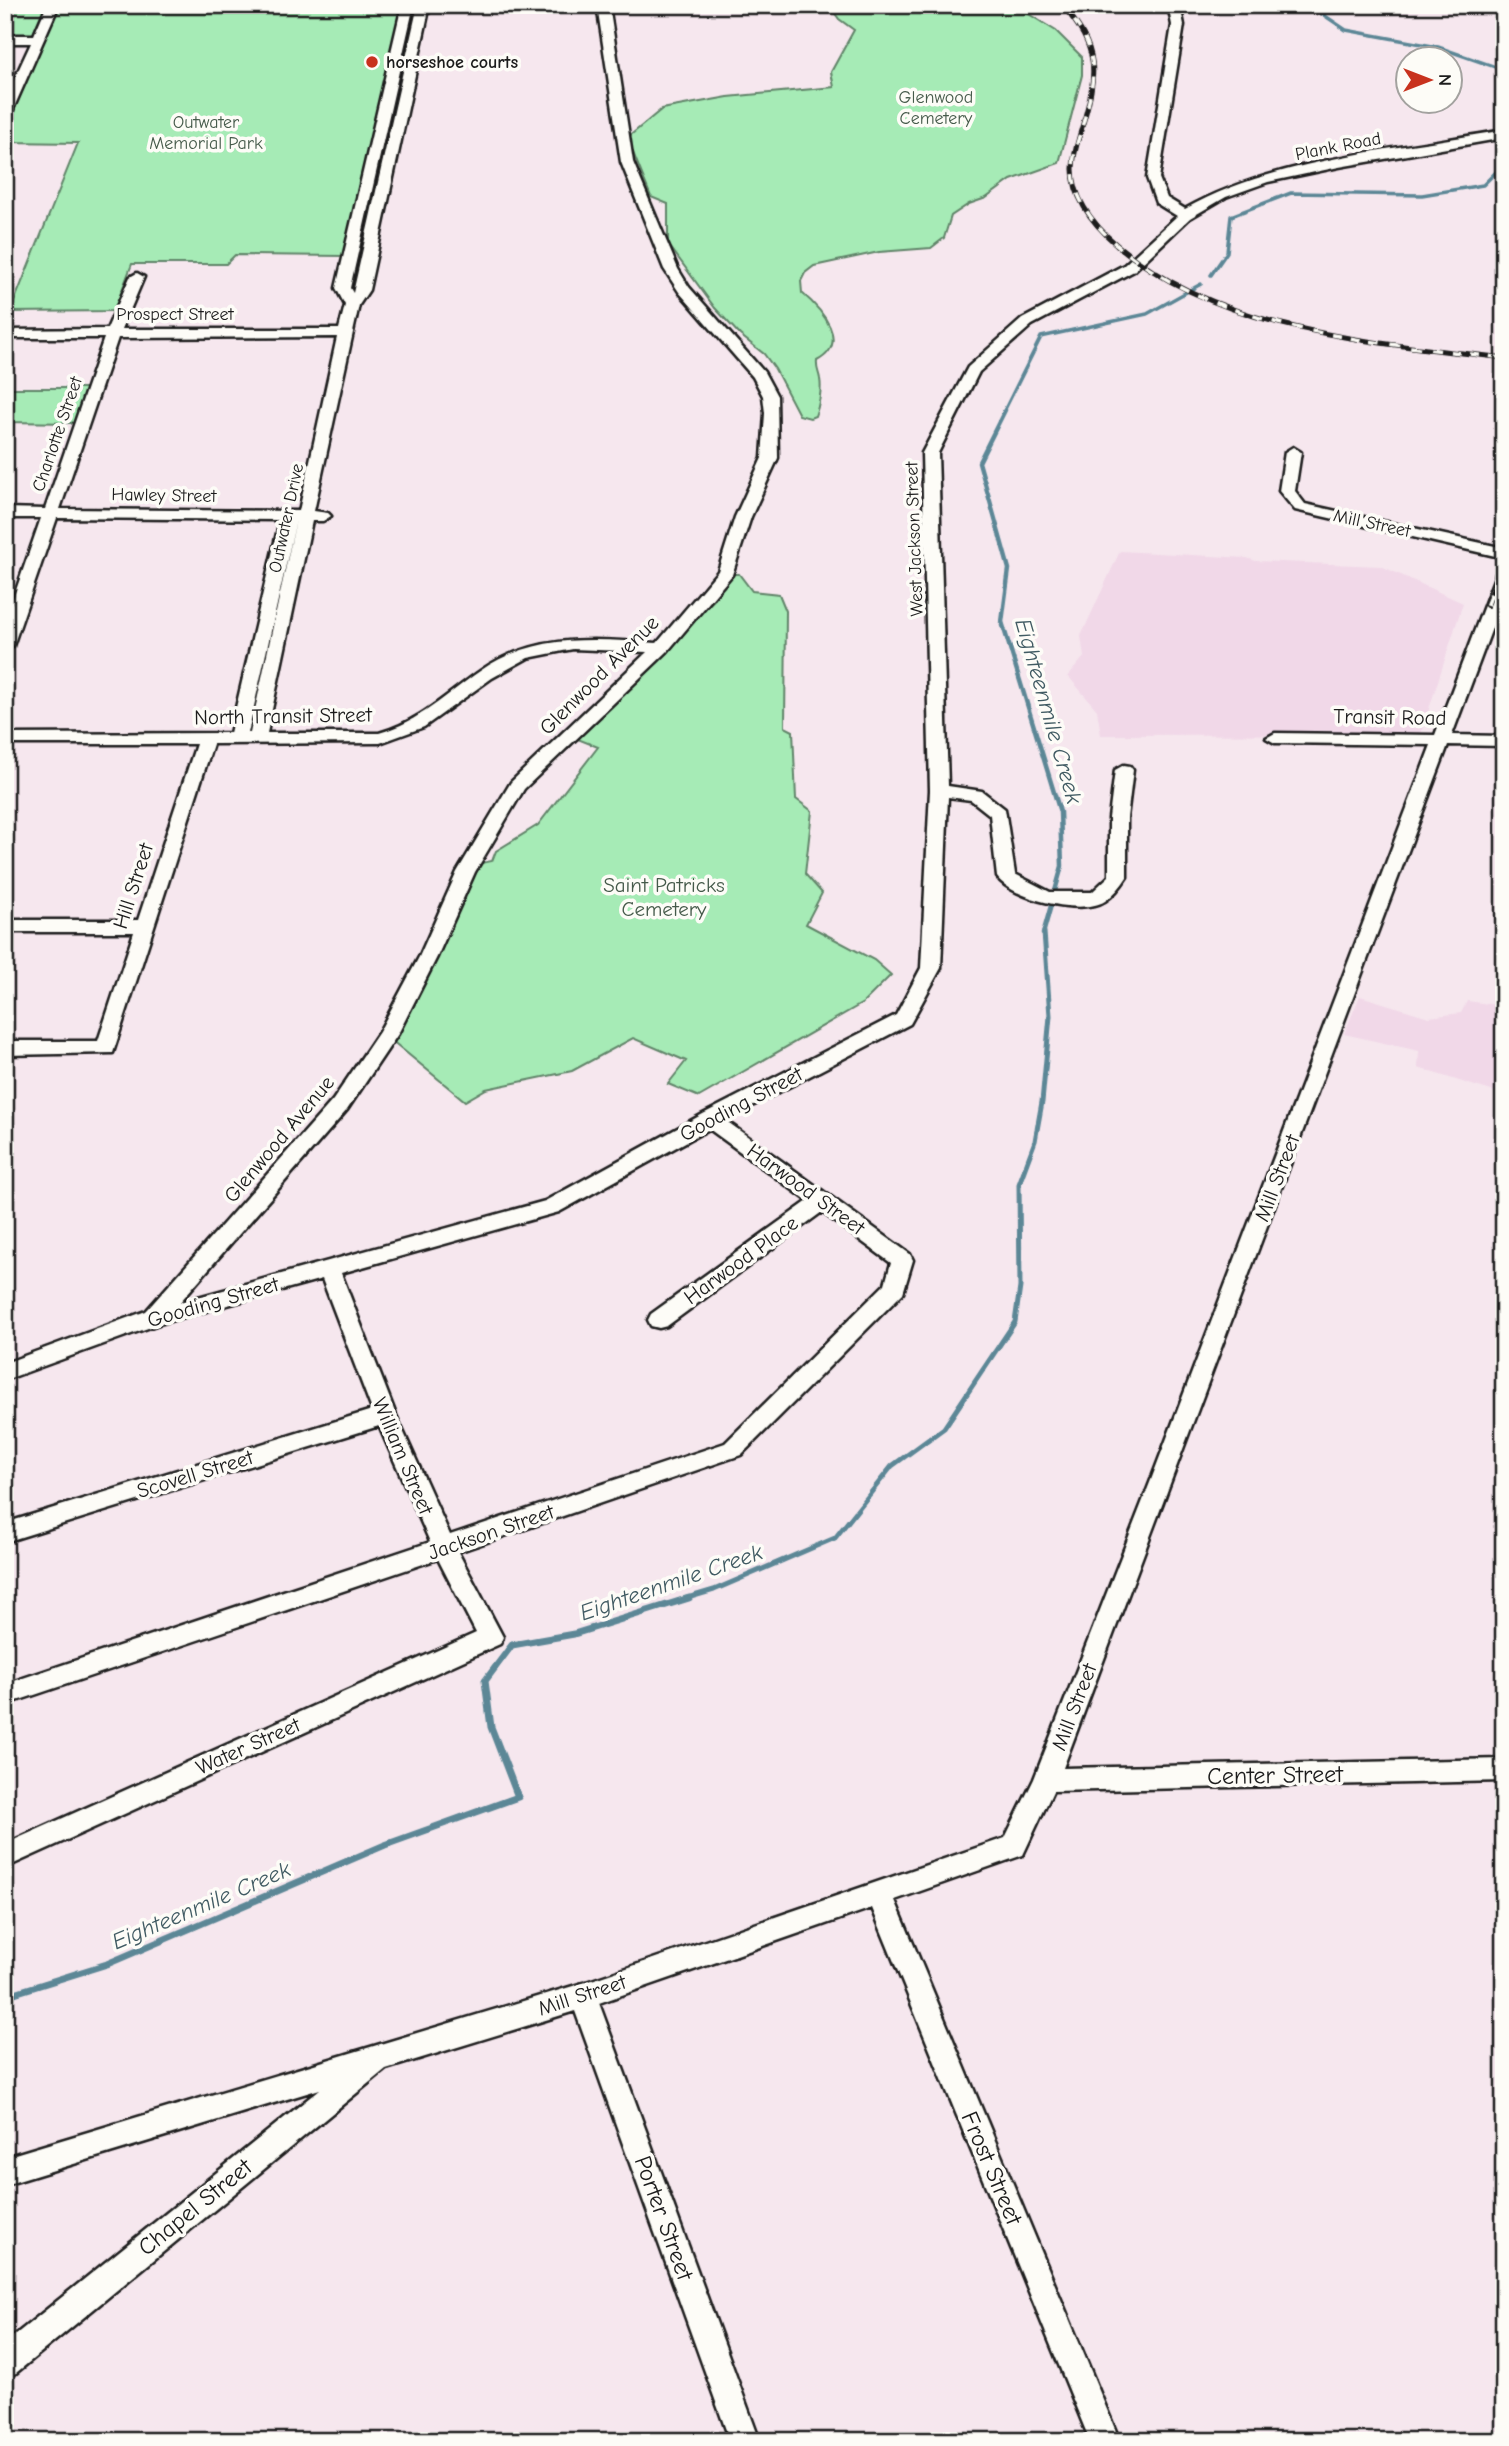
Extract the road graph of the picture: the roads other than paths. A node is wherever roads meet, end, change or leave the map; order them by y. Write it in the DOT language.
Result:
graph roads {
  1 [pos="52,5"];
  2 [pos="408,5"];
  3 [pos="424,5"];
  4 [pos="603,5"];
  5 [pos="1174,5"];
  6 [pos="5,39"];
  7 [pos="38,39"];
  8 [pos="5,114"];
  9 [pos="1504,134"];
  10 [pos="1185,215"];
  11 [pos="137,276"];
  12 [pos="352,305"];
  13 [pos="345,332"];
  14 [pos="113,333"];
  15 [pos="5,334"];
  16 [pos="1293,452"];
  17 [pos="5,513"];
  18 [pos="51,513"];
  19 [pos="289,516"];
  20 [pos="315,516"];
  21 [pos="1504,553"];
  22 [pos="1504,574"];
  23 [pos="5,646"];
  24 [pos="661,648"];
  25 [pos="238,738"];
  26 [pos="1275,738"];
  27 [pos="5,739"];
  28 [pos="206,739"];
  29 [pos="257,739"];
  30 [pos="1443,741"];
  31 [pos="1504,741"];
  32 [pos="1124,770"];
  33 [pos="939,790"];
  34 [pos="5,926"];
  35 [pos="144,926"];
  36 [pos="5,1048"];
  37 [pos="710,1119"];
  38 [pos="823,1201"];
  39 [pos="902,1260"];
  40 [pos="329,1269"];
  41 [pos="154,1317"];
  42 [pos="659,1320"];
  43 [pos="5,1372"];
  44 [pos="385,1415"];
  45 [pos="5,1533"];
  46 [pos="444,1548"];
  47 [pos="491,1637"];
  48 [pos="5,1695"];
  49 [pos="1504,1770"];
  50 [pos="1046,1780"];
  51 [pos="5,1856"];
  52 [pos="879,1894"];
  53 [pos="583,1996"];
  54 [pos="386,2053"];
  55 [pos="5,2171"];
  56 [pos="5,2362"];
  57 [pos="745,2441"];
  58 [pos="1105,2441"];
  1 -- 7 [label="street"];
  2 -- 12 [label="street, Outwater Drive"];
  3 -- 12 [label="street, Outwater Drive"];
  4 -- 24 [label="street, Glenwood Avenue"];
  5 -- 10 [label="street"];
  6 -- 7 [label="street"];
  7 -- 8 [label="street"];
  9 -- 10 [label="street, Plank Road"];
  10 -- 33 [label="street, West Jackson Street"];
  11 -- 14 [label="street, Charlotte Street"];
  12 -- 13 [label="street, Outwater Drive"];
  13 -- 14 [label="street, Prospect Street"];
  13 -- 20 [label="street, Outwater Drive"];
  14 -- 15 [label="street, Prospect Street"];
  14 -- 18 [label="street, Charlotte Street"];
  16 -- 21 [label="street, Mill Street"];
  17 -- 18 [label="street, Hawley Street"];
  18 -- 19 [label="street, Hawley Street"];
  18 -- 23 [label="street, Charlotte Street"];
  19 -- 20 [label="street, Hawley Street"];
  19 -- 25 [label="street, Outwater Drive"];
  20 -- 29 [label="street, Outwater Drive"];
  22 -- 30 [label="street, Mill Street"];
  24 -- 29 [label="street, North Transit Street"];
  24 -- 41 [label="street, Glenwood Avenue"];
  25 -- 28 [label="street, North Transit Street"];
  25 -- 29 [label="street, North Transit Street"];
  26 -- 30 [label="street, Transit Road"];
  27 -- 28 [label="street, North Transit Street"];
  28 -- 35 [label="street, Hill Street"];
  30 -- 31 [label="street, Transit Road"];
  30 -- 50 [label="street, Mill Street"];
  32 -- 33 [label="street"];
  33 -- 37 [label="street, Gooding Street"];
  34 -- 35 [label="street"];
  35 -- 36 [label="street, Hill Street"];
  37 -- 38 [label="street, Harwood Street"];
  37 -- 40 [label="street, Gooding Street"];
  38 -- 39 [label="street, Harwood Street"];
  38 -- 42 [label="street, Harwood Place"];
  39 -- 46 [label="street, Jackson Street"];
  40 -- 41 [label="street, Gooding Street"];
  40 -- 44 [label="street, William Street"];
  41 -- 43 [label="street, Gooding Street"];
  44 -- 45 [label="street, Scovell Street"];
  44 -- 46 [label="street, William Street"];
  46 -- 47 [label="street, William Street"];
  46 -- 48 [label="street, Jackson Street"];
  47 -- 51 [label="street, Water Street"];
  49 -- 50 [label="street, Center Street"];
  50 -- 52 [label="street, Mill Street"];
  52 -- 53 [label="street, Mill Street"];
  52 -- 58 [label="street, Frost Street"];
  53 -- 54 [label="street, Mill Street"];
  53 -- 57 [label="street, Porter Street"];
  54 -- 55 [label="street, Mill Street"];
  54 -- 56 [label="street, Chapel Street"];
}
